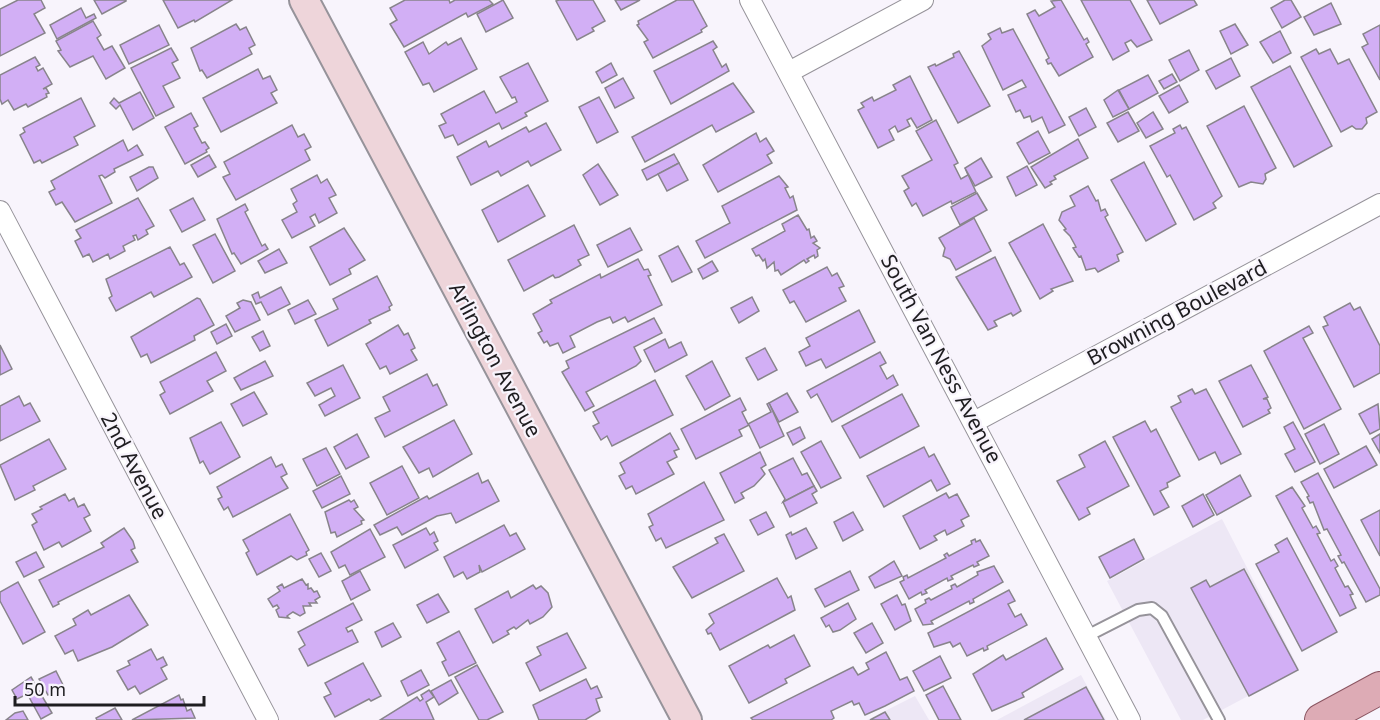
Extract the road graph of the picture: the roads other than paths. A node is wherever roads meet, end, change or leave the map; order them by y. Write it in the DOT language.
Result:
graph roads {
  1 [pos="304,0"];
  2 [pos="750,0"];
  3 [pos="923,0"];
  4 [pos="789,72"];
  5 [pos="1380,204"];
  6 [pos="0,211"];
  7 [pos="974,422"];
  8 [pos="1087,636"];
  9 [pos="1380,688"];
  10 [pos="268,720"];
  11 [pos="687,720"];
  12 [pos="1130,720"];
  13 [pos="1219,720"];
  14 [pos="1321,720"];
  1 -- 11 [label="main road, Arlington Avenue"];
  2 -- 4 [label="street, South Van Ness Avenue"];
  3 -- 4 [label="street"];
  4 -- 7 [label="street, South Van Ness Avenue"];
  5 -- 7 [label="street, Browning Boulevard"];
  6 -- 10 [label="street, 2nd Avenue"];
  7 -- 8 [label="street, South Van Ness Avenue"];
  8 -- 12 [label="street, South Van Ness Avenue"];
  8 -- 13 [label="lane"];
  9 -- 14 [label="main road"];
}
